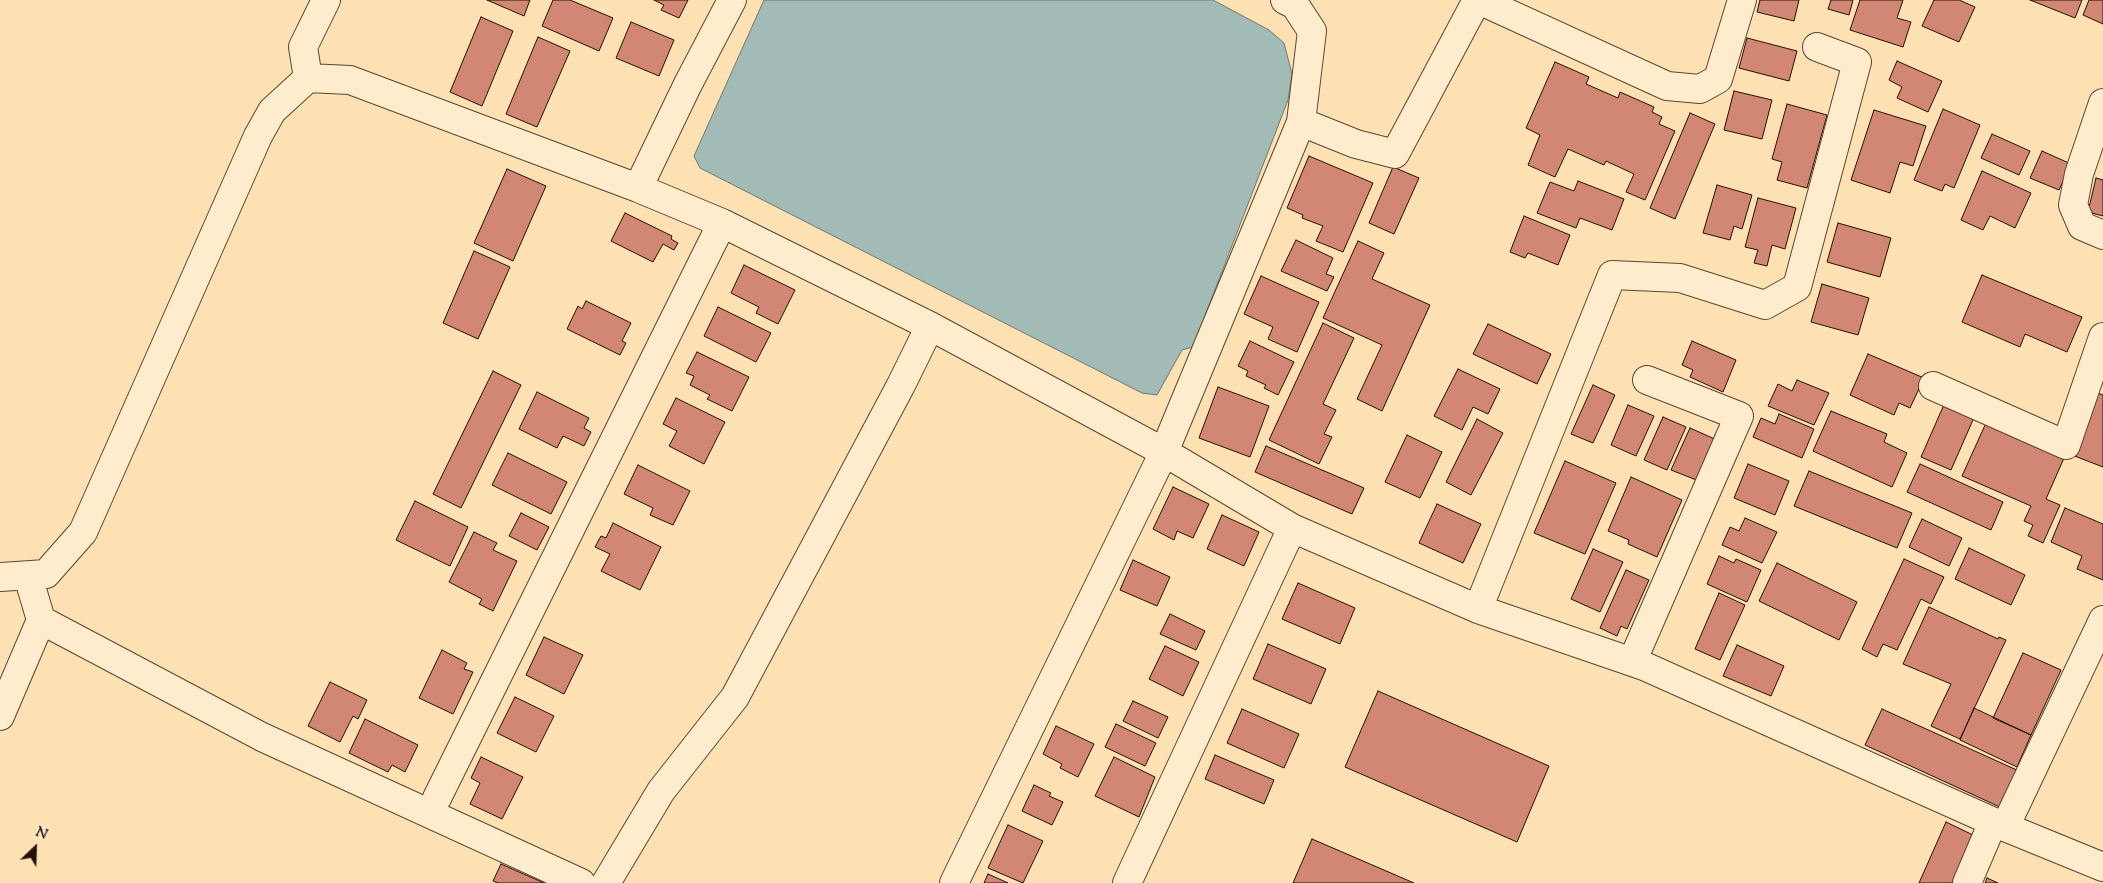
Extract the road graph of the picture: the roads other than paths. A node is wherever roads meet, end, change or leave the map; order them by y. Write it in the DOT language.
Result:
graph roads {
  1 [pos="326,0"];
  2 [pos="732,0"];
  3 [pos="1285,0"];
  4 [pos="1478,0"];
  5 [pos="1742,0"];
  6 [pos="1817,47"];
  7 [pos="308,78"];
  8 [pos="2103,103"];
  9 [pos="1301,122"];
  10 [pos="638,188"];
  11 [pos="722,223"];
  12 [pos="2103,235"];
  13 [pos="930,326"];
  14 [pos="2103,337"];
  15 [pos="1647,380"];
  16 [pos="1933,386"];
  17 [pos="1164,452"];
  18 [pos="1292,528"];
  19 [pos="28,576"];
  20 [pos="0,577"];
  21 [pos="1478,609"];
  22 [pos="41,620"];
  23 [pos="2103,620"];
  24 [pos="1632,662"];
  25 [pos="0,716"];
  26 [pos="437,798"];
  27 [pos="1999,824"];
  28 [pos="2103,867"];
  29 [pos="582,883"];
  30 [pos="606,883"];
  31 [pos="954,883"];
  32 [pos="1127,883"];
  33 [pos="1967,883"];
  1 -- 7 [label="street"];
  2 -- 10 [label="street"];
  3 -- 9 [label="street"];
  4 -- 5 [label="street"];
  4 -- 9 [label="street"];
  6 -- 21 [label="street"];
  7 -- 10 [label="street"];
  7 -- 19 [label="street"];
  8 -- 12 [label="street"];
  9 -- 17 [label="street"];
  10 -- 11 [label="street"];
  11 -- 13 [label="street"];
  11 -- 26 [label="street"];
  13 -- 17 [label="street"];
  13 -- 30 [label="street"];
  14 -- 16 [label="street"];
  15 -- 24 [label="street"];
  17 -- 18 [label="street"];
  17 -- 31 [label="street"];
  18 -- 21 [label="street"];
  18 -- 32 [label="street"];
  19 -- 20 [label="street"];
  19 -- 22 [label="street"];
  21 -- 24 [label="street"];
  22 -- 25 [label="street"];
  22 -- 29 [label="street"];
  23 -- 27 [label="street"];
  24 -- 27 [label="street"];
  27 -- 28 [label="street"];
  27 -- 33 [label="street"];
}
